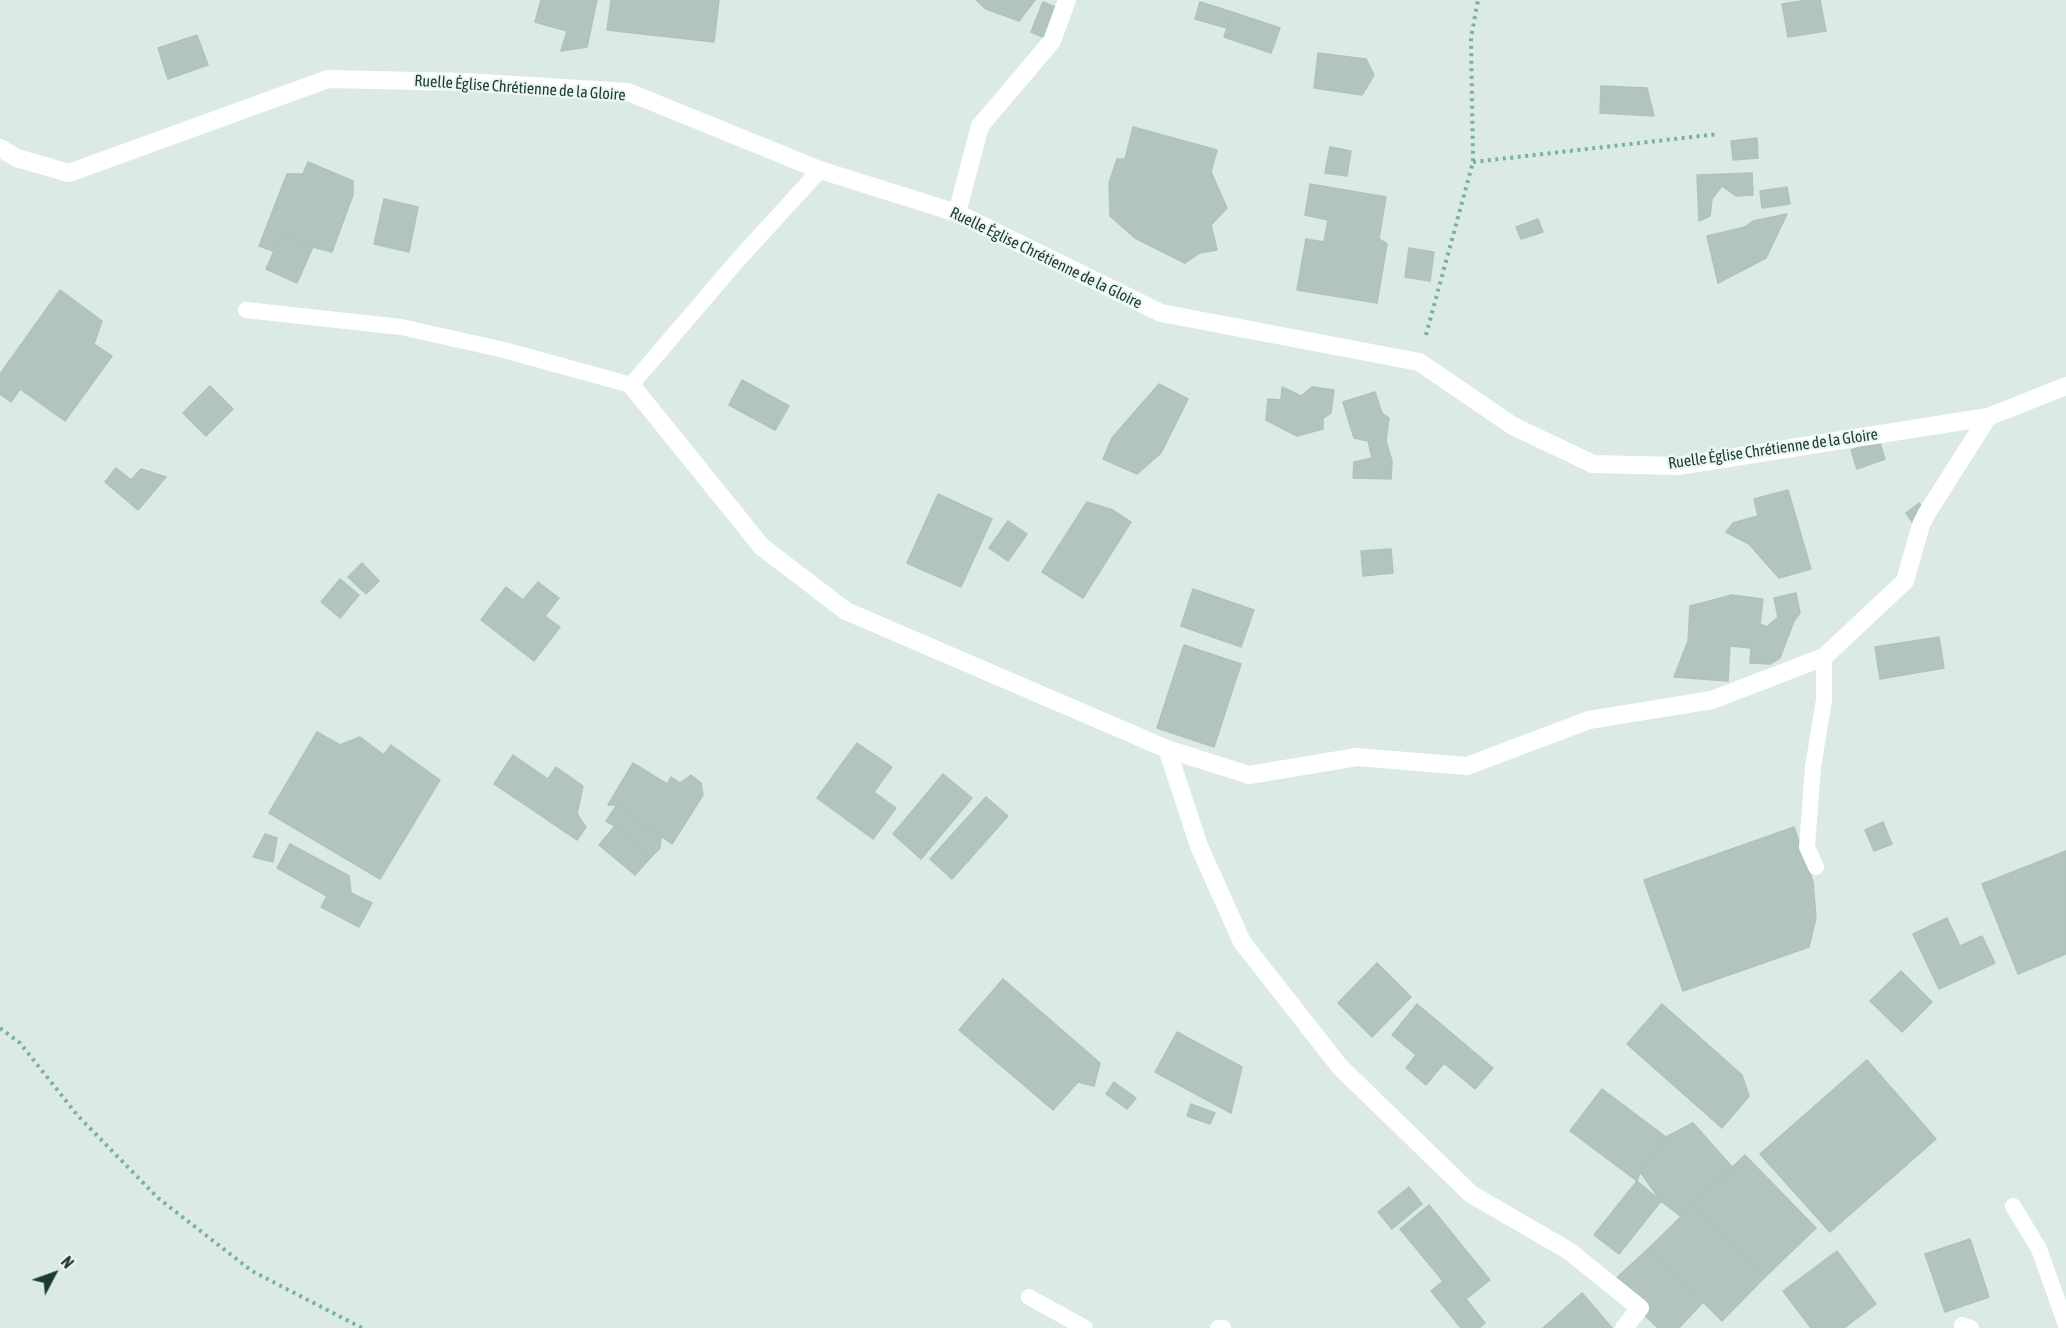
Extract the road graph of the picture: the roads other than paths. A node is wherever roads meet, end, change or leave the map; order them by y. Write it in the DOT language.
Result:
graph roads {
  1 [pos="1067,0"];
  2 [pos="0,148"];
  3 [pos="820,170"];
  4 [pos="957,213"];
  5 [pos="246,310"];
  6 [pos="631,385"];
  7 [pos="2066,386"];
  8 [pos="1988,417"];
  9 [pos="1824,657"];
  10 [pos="1167,749"];
  11 [pos="1816,867"];
  12 [pos="2013,1206"];
  13 [pos="1029,1296"];
  14 [pos="2066,1325"];
  15 [pos="1085,1328"];
  16 [pos="1218,1328"];
  17 [pos="1223,1328"];
  18 [pos="1624,1328"];
  1 -- 4 [label="street"];
  2 -- 3 [label="street, Ruelle Église Chrétienne de la Gloire"];
  3 -- 4 [label="street, Ruelle Église Chrétienne de la Gloire"];
  3 -- 6 [label="lane"];
  4 -- 8 [label="street, Ruelle Église Chrétienne de la Gloire"];
  5 -- 6 [label="lane"];
  6 -- 10 [label="street"];
  7 -- 8 [label="street, Ruelle Église Chrétienne de la Gloire"];
  8 -- 9 [label="street"];
  9 -- 10 [label="street"];
  9 -- 11 [label="lane"];
  10 -- 18 [label="street"];
  12 -- 14 [label="lane"];
  13 -- 15 [label="lane"];
  16 -- 17 [label="lane"];
}
